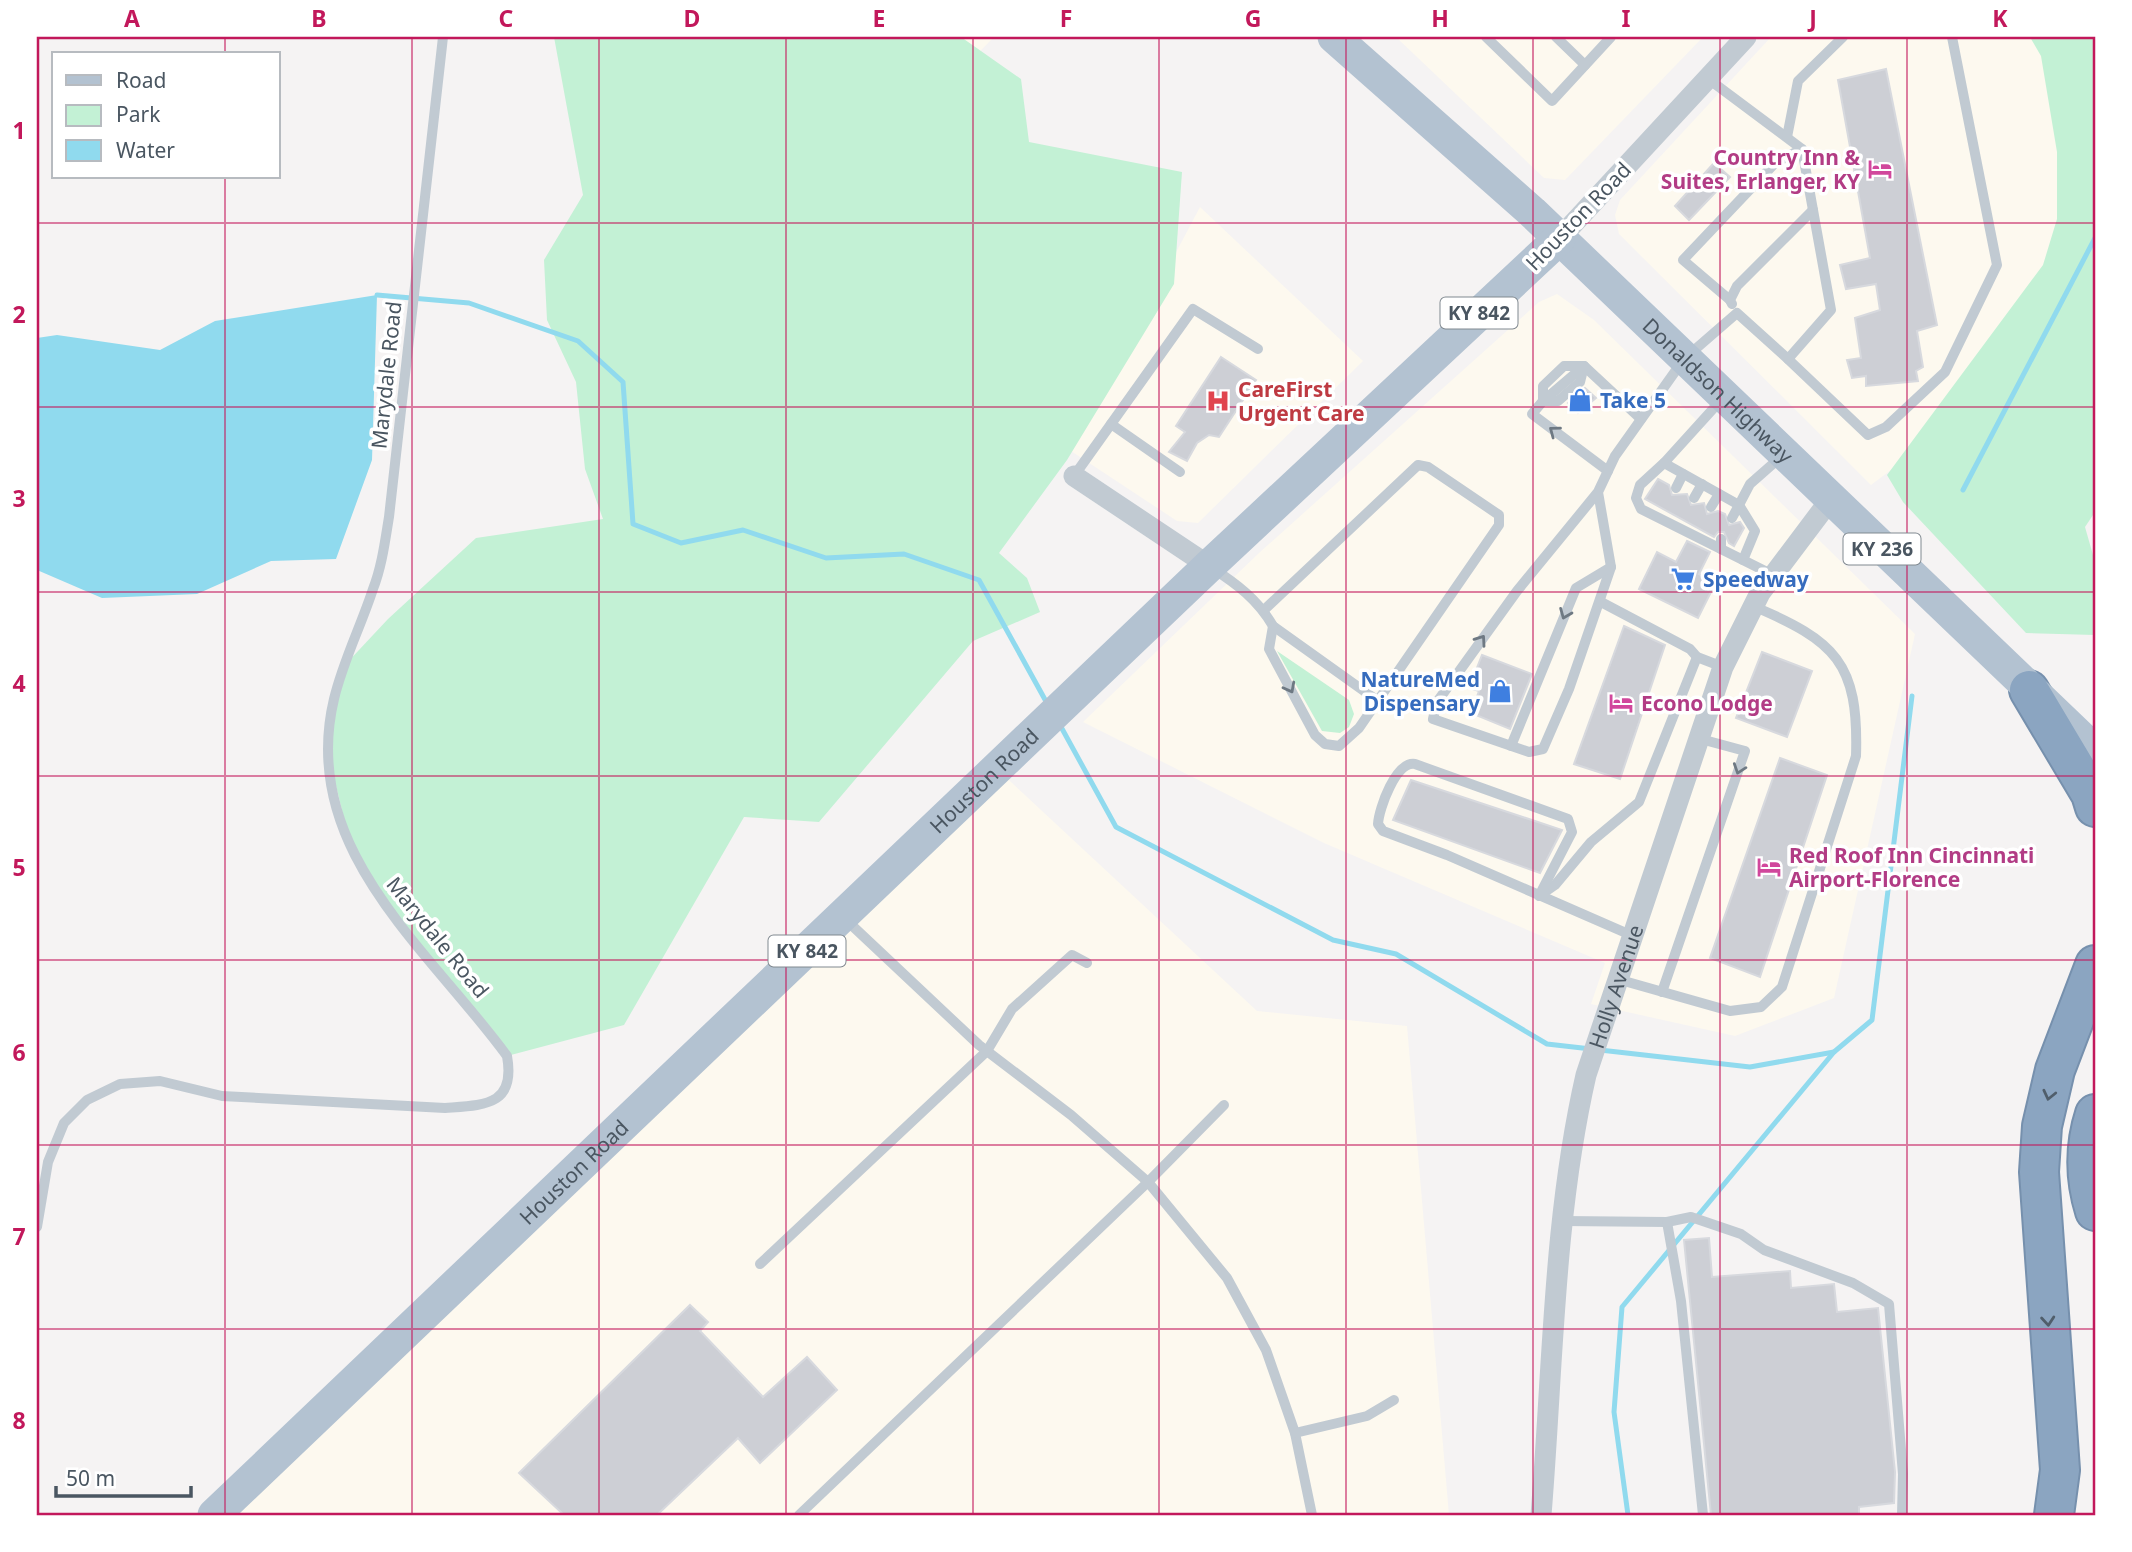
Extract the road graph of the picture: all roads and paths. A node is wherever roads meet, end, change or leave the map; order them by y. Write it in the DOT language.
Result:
graph roads {
  1 [pos="443,37"];
  2 [pos="1334,37"];
  3 [pos="1486,37"];
  4 [pos="1556,37"];
  5 [pos="1611,37"];
  6 [pos="1746,37"];
  7 [pos="1843,37"];
  8 [pos="1952,37"];
  9 [pos="1585,65"];
  10 [pos="1707,78"];
  11 [pos="1787,137"];
  12 [pos="1802,149"];
  13 [pos="1813,210"];
  14 [pos="1559,239"];
  15 [pos="1730,300"];
  16 [pos="1737,313"];
  17 [pos="1258,349"];
  18 [pos="1684,359"];
  19 [pos="1788,359"];
  20 [pos="1584,366"];
  21 [pos="1724,397"];
  22 [pos="1543,401"];
  23 [pos="1641,419"];
  24 [pos="1111,424"];
  25 [pos="1784,454"];
  26 [pos="1664,463"];
  27 [pos="1608,471"];
  28 [pos="1180,472"];
  29 [pos="1683,474"];
  30 [pos="1074,476"];
  31 [pos="1702,484"];
  32 [pos="1676,488"];
  33 [pos="1598,492"];
  34 [pos="1719,494"];
  35 [pos="1695,498"];
  36 [pos="1830,500"];
  37 [pos="1739,505"];
  38 [pos="1711,507"];
  39 [pos="1732,518"];
  40 [pos="1743,560"];
  41 [pos="1209,566"];
  42 [pos="1611,567"];
  43 [pos="1773,575"];
  44 [pos="1601,602"];
  45 [pos="1753,606"];
  46 [pos="1264,610"];
  47 [pos="1273,626"];
  48 [pos="1697,657"];
  49 [pos="1723,667"];
  50 [pos="2029,690"];
  51 [pos="1378,701"];
  52 [pos="1697,738"];
  53 [pos="1511,746"];
  54 [pos="2095,751"];
  55 [pos="2095,807"];
  56 [pos="1539,896"];
  57 [pos="843,916"];
  58 [pos="1633,936"];
  59 [pos="1087,963"];
  60 [pos="2095,965"];
  61 [pos="1617,979"];
  62 [pos="1662,992"];
  63 [pos="2084,1019"];
  64 [pos="987,1051"];
  65 [pos="1224,1105"];
  66 [pos="2095,1114"];
  67 [pos="1149,1182"];
  68 [pos="2095,1211"];
  69 [pos="1563,1221"];
  70 [pos="1667,1222"];
  71 [pos="37,1227"];
  72 [pos="761,1264"];
  73 [pos="1394,1400"];
  74 [pos="1295,1433"];
  75 [pos="214,1515"];
  76 [pos="799,1515"];
  77 [pos="1312,1515"];
  78 [pos="1541,1515"];
  79 [pos="1703,1515"];
  80 [pos="1902,1515"];
  81 [pos="2054,1515"];
  1 -- 71 [label="lane, Marydale Road"];
  2 -- 14 [label="main road, Donaldson Highway / KY 236"];
  3 -- 9 [label="lane"];
  4 -- 9 [label="lane"];
  5 -- 9 [label="lane"];
  6 -- 10 [label="street, Houston Road"];
  7 -- 11 [label="lane"];
  8 -- 19 [label="lane"];
  10 -- 11 [label="lane"];
  10 -- 14 [label="street, Houston Road"];
  11 -- 12 [label="lane"];
  12 -- 13 [label="lane"];
  12 -- 15 [label="lane"];
  13 -- 15 [label="lane"];
  13 -- 19 [label="lane"];
  14 -- 18 [label="main road, Donaldson Highway / KY 236"];
  14 -- 41 [label="main road, Houston Road / KY 842"];
  15 -- 16 [label="lane"];
  16 -- 18 [label="lane"];
  16 -- 19 [label="lane"];
  17 -- 24 [label="lane"];
  18 -- 21 [label="main road, Donaldson Highway / KY 236"];
  18 -- 23 [label="lane"];
  20 -- 22 [label="lane"];
  20 -- 22 [label="lane"];
  20 -- 23 [label="lane"];
  21 -- 25 [label="main road, Donaldson Highway / KY 236"];
  21 -- 26 [label="lane"];
  27 -- 22 [label="lane, one-way"];
  23 -- 27 [label="lane"];
  24 -- 28 [label="lane"];
  24 -- 30 [label="lane"];
  25 -- 36 [label="main road, Donaldson Highway / KY 236"];
  25 -- 37 [label="lane"];
  26 -- 29 [label="lane"];
  26 -- 40 [label="lane"];
  27 -- 33 [label="lane"];
  29 -- 31 [label="lane"];
  29 -- 32 [label="lane"];
  30 -- 41 [label="street"];
  31 -- 34 [label="lane"];
  31 -- 35 [label="lane"];
  33 -- 42 [label="lane"];
  53 -- 33 [label="lane, one-way"];
  34 -- 37 [label="lane"];
  34 -- 38 [label="lane"];
  36 -- 43 [label="street, Holly Avenue"];
  36 -- 50 [label="main road, Donaldson Highway / KY 236"];
  37 -- 39 [label="lane"];
  37 -- 40 [label="lane"];
  40 -- 43 [label="lane"];
  41 -- 46 [label="lane"];
  41 -- 57 [label="main road, Houston Road / KY 842"];
  42 -- 44 [label="lane"];
  42 -- 53 [label="lane, one-way"];
  43 -- 45 [label="street, Holly Avenue"];
  44 -- 48 [label="lane"];
  44 -- 53 [label="lane"];
  45 -- 49 [label="street, Holly Avenue"];
  45 -- 62 [label="lane"];
  46 -- 47 [label="lane"];
  46 -- 51 [label="lane"];
  47 -- 51 [label="lane"];
  47 -- 51 [label="lane, one-way"];
  48 -- 49 [label="lane"];
  48 -- 56 [label="lane"];
  49 -- 52 [label="street, Holly Avenue"];
  50 -- 54 [label="main road, Donaldson Highway / KY 236"];
  50 -- 55 [label="highway"];
  52 -- 58 [label="street, Holly Avenue"];
  52 -- 62 [label="lane, one-way"];
  56 -- 56 [label="lane"];
  56 -- 58 [label="lane"];
  57 -- 64 [label="lane"];
  57 -- 75 [label="main road, Houston Road / KY 842"];
  58 -- 61 [label="street, Holly Avenue"];
  59 -- 64 [label="lane"];
  60 -- 63 [label="highway"];
  61 -- 62 [label="lane"];
  61 -- 69 [label="street, Holly Avenue"];
  63 -- 81 [label="highway, one-way"];
  64 -- 67 [label="lane"];
  64 -- 72 [label="lane"];
  65 -- 67 [label="lane"];
  66 -- 68 [label="highway"];
  67 -- 74 [label="lane"];
  67 -- 76 [label="lane"];
  69 -- 70 [label="lane"];
  69 -- 78 [label="street, Holly Avenue"];
  70 -- 79 [label="lane"];
  70 -- 80 [label="lane"];
  73 -- 74 [label="lane"];
  74 -- 77 [label="lane"];
}
